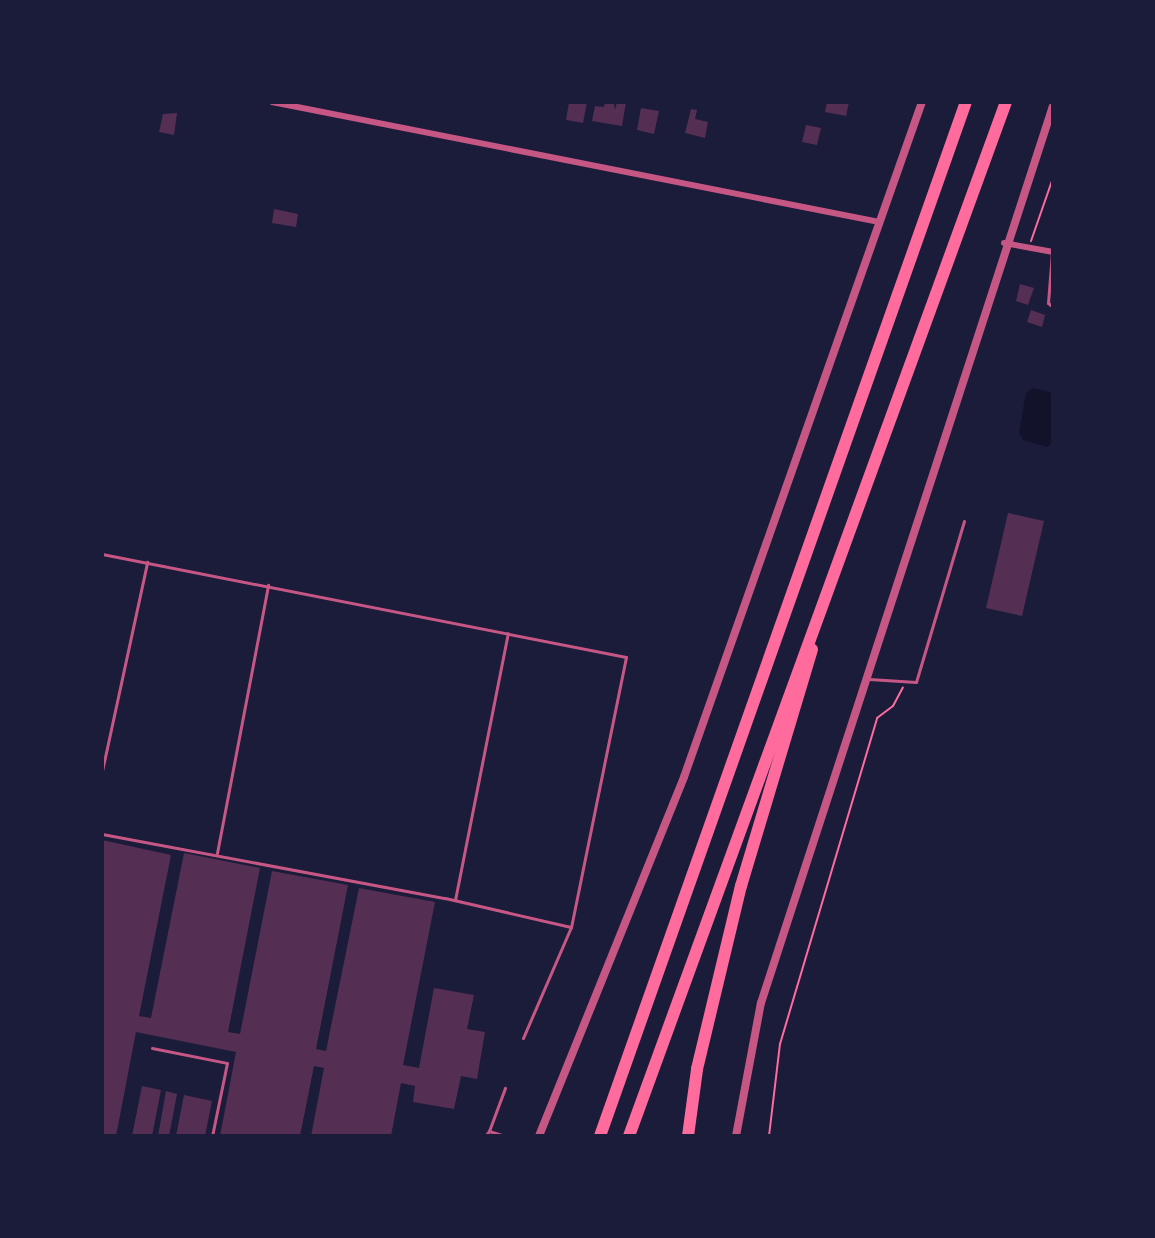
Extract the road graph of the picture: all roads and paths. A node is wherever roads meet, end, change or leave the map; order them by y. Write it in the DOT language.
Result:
graph roads {
  1 [pos="272,102"];
  2 [pos="922,102"];
  3 [pos="966,102"];
  4 [pos="1006,102"];
  5 [pos="1053,106"];
  6 [pos="1053,178"];
  7 [pos="879,222"];
  8 [pos="1004,243"];
  9 [pos="1028,247"];
  10 [pos="1052,252"];
  11 [pos="1053,307"];
  12 [pos="964,521"];
  13 [pos="844,541"];
  14 [pos="102,554"];
  15 [pos="147,562"];
  16 [pos="268,585"];
  17 [pos="508,633"];
  18 [pos="864,678"];
  19 [pos="906,681"];
  20 [pos="102,771"];
  21 [pos="102,834"];
  22 [pos="217,853"];
  23 [pos="455,900"];
  24 [pos="571,927"];
  25 [pos="523,1038"];
  26 [pos="152,1048"];
  27 [pos="505,1088"];
  28 [pos="489,1131"];
  29 [pos="212,1136"];
  30 [pos="485,1136"];
  31 [pos="505,1136"];
  32 [pos="539,1136"];
  33 [pos="600,1136"];
  34 [pos="629,1136"];
  35 [pos="688,1136"];
  36 [pos="736,1136"];
  37 [pos="769,1136"];
  1 -- 7 [label="street"];
  2 -- 7 [label="street"];
  3 -- 33 [label="highway"];
  4 -- 13 [label="highway"];
  5 -- 8 [label="street"];
  6 -- 9 [label="path"];
  7 -- 32 [label="street"];
  8 -- 9 [label="street"];
  8 -- 18 [label="street"];
  9 -- 10 [label="street"];
  10 -- 11 [label="lane"];
  12 -- 19 [label="lane"];
  13 -- 34 [label="highway"];
  13 -- 35 [label="highway"];
  14 -- 15 [label="lane"];
  15 -- 16 [label="lane"];
  15 -- 20 [label="lane"];
  16 -- 17 [label="lane"];
  16 -- 22 [label="lane"];
  17 -- 23 [label="lane"];
  17 -- 24 [label="lane"];
  18 -- 19 [label="lane"];
  18 -- 36 [label="street"];
  19 -- 37 [label="path"];
  21 -- 22 [label="lane"];
  22 -- 23 [label="lane"];
  23 -- 24 [label="lane"];
  24 -- 25 [label="lane"];
  26 -- 29 [label="lane"];
  27 -- 28 [label="lane"];
  28 -- 30 [label="lane"];
  28 -- 31 [label="lane"];
}
